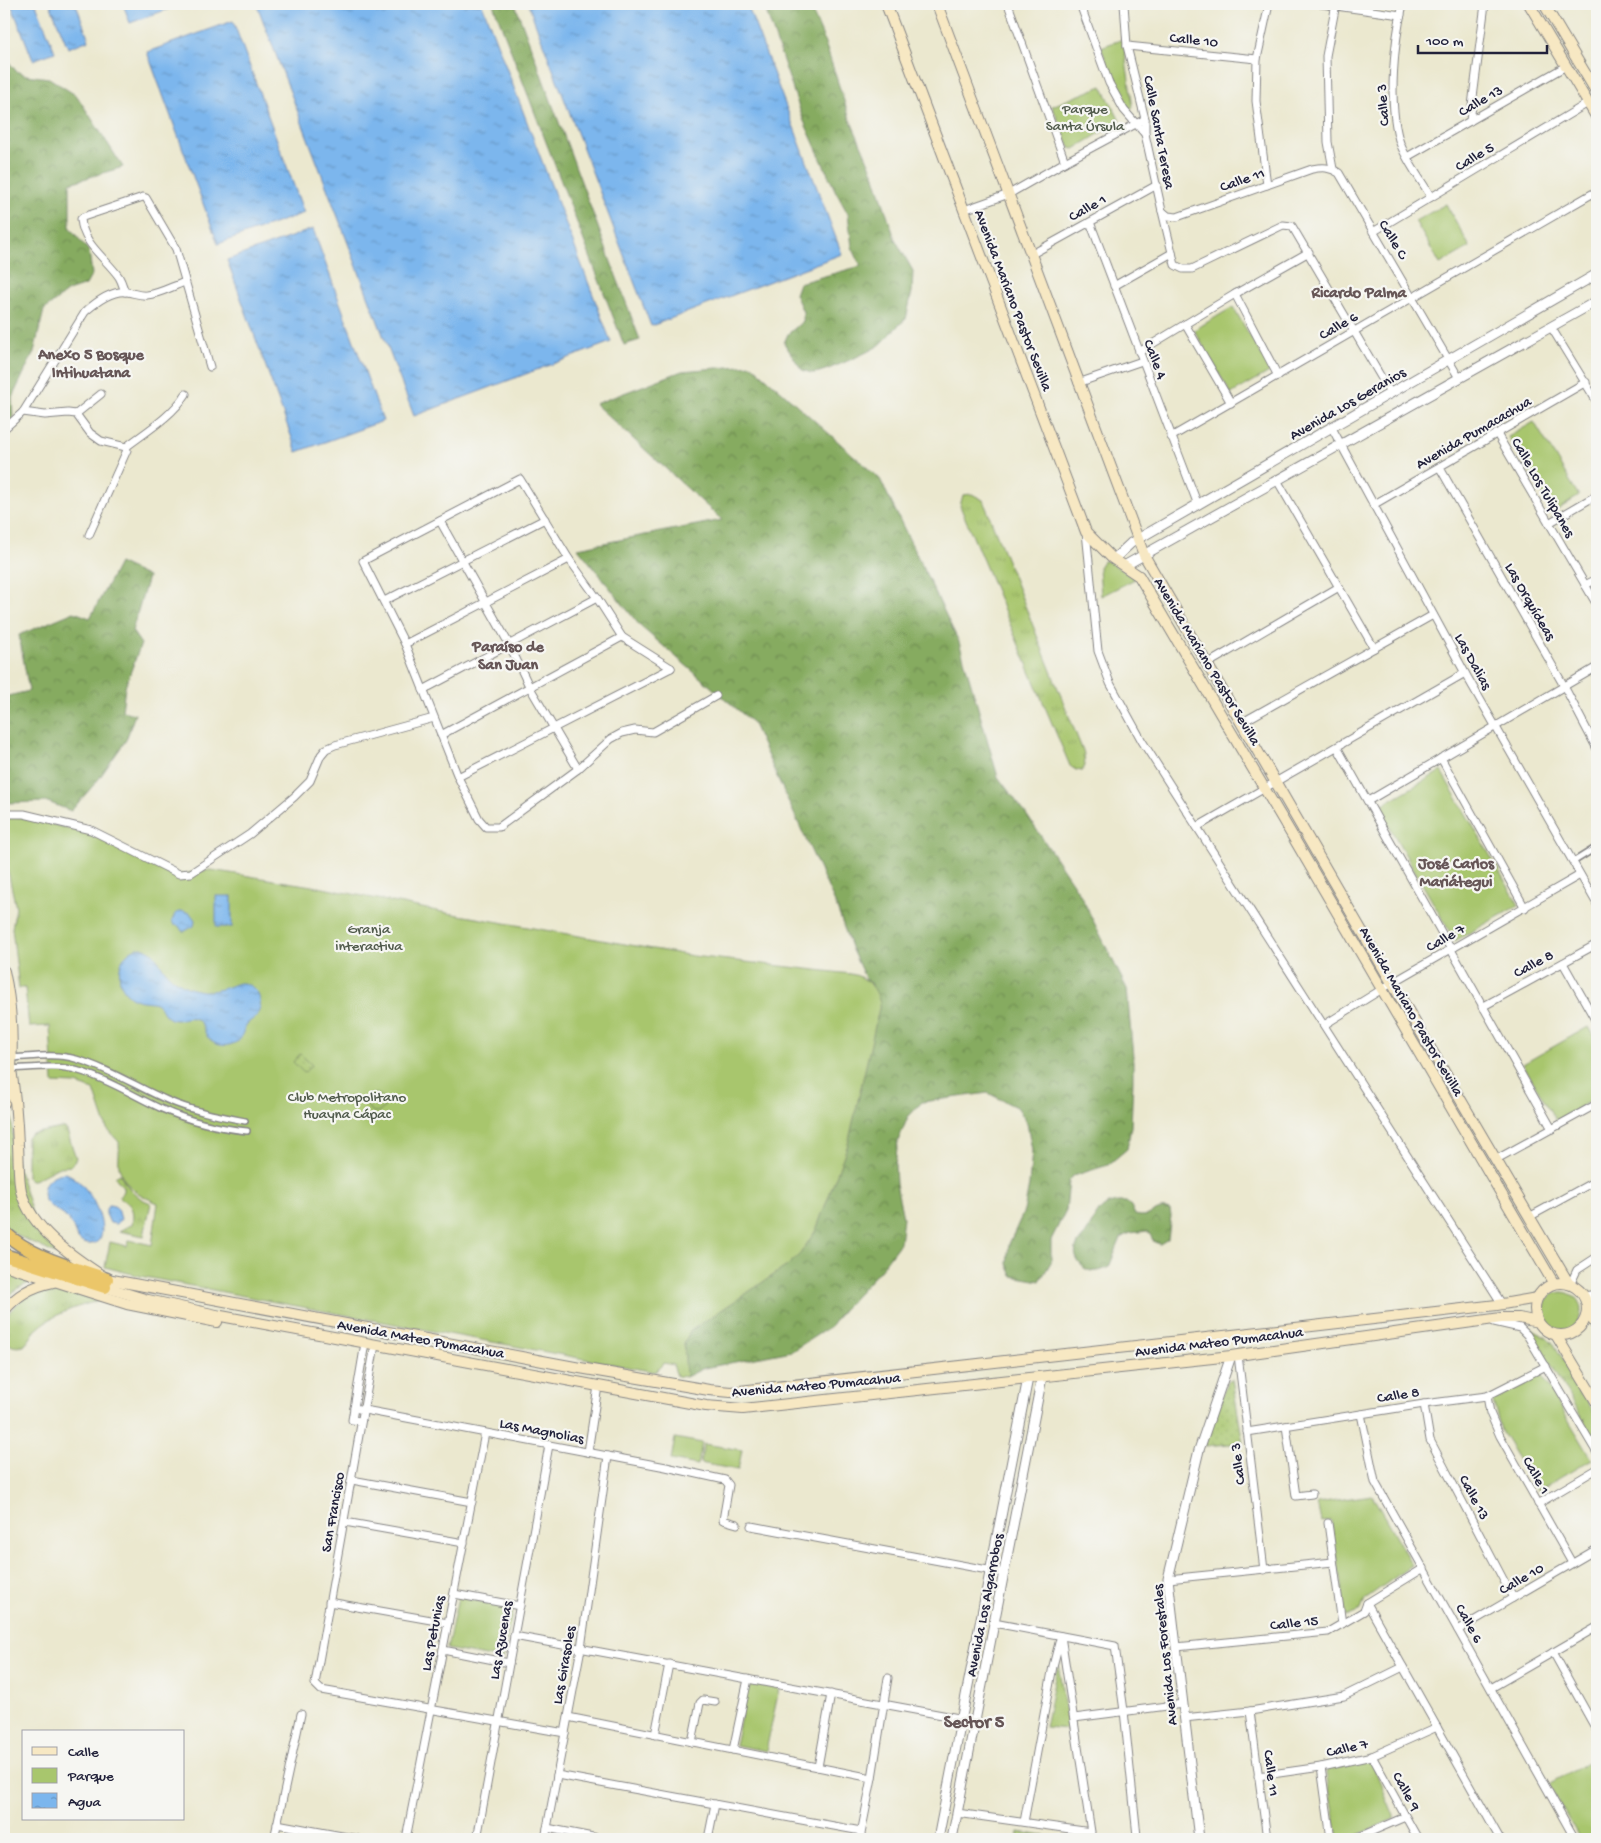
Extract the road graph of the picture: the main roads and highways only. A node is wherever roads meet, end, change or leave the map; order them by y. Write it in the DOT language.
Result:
graph roads {
  1 [pos="886,4"];
  2 [pos="936,4"];
  3 [pos="1529,4"];
  4 [pos="1544,4"];
  5 [pos="1597,93"];
  6 [pos="1597,118"];
  7 [pos="1270,785"];
  8 [pos="4,971"];
  9 [pos="7,1037"];
  10 [pos="11,1069"];
  11 [pos="5,1093"];
  12 [pos="4,1103"];
  13 [pos="4,1232"];
  14 [pos="4,1255"];
  15 [pos="44,1262"];
  16 [pos="4,1265"];
  17 [pos="56,1282"];
  18 [pos="106,1283"];
  19 [pos="1554,1284"];
  20 [pos="1570,1285"];
  21 [pos="1537,1298"];
  22 [pos="1590,1307"];
  23 [pos="4,1310"];
  24 [pos="1538,1322"];
  25 [pos="1597,1327"];
  26 [pos="304,1332"];
  27 [pos="1556,1335"];
  28 [pos="1597,1403"];
  1 -- 7 [label="main road, Avenida Mariano Pastor Sevilla"];
  2 -- 7 [label="main road, Avenida Mariano Pastor Sevilla"];
  3 -- 6 [label="main road"];
  4 -- 5 [label="main road"];
  7 -- 19 [label="main road, Avenida Mariano Pastor Sevilla"];
  7 -- 20 [label="main road, Avenida Mariano Pastor Sevilla"];
  8 -- 9 [label="main road"];
  9 -- 10 [label="main road"];
  10 -- 11 [label="main road"];
  10 -- 18 [label="main road"];
  11 -- 12 [label="main road"];
  13 -- 15 [label="highway"];
  14 -- 15 [label="highway"];
  15 -- 18 [label="highway"];
  16 -- 17 [label="main road"];
  17 -- 23 [label="main road"];
  17 -- 26 [label="main road"];
  18 -- 21 [label="main road, Avenida Mateo Pumacahua"];
  18 -- 26 [label="main road, Avenida Mateo Pumacahua"];
  19 -- 20 [label="main road"];
  19 -- 21 [label="main road"];
  20 -- 22 [label="main road"];
  21 -- 24 [label="main road"];
  22 -- 25 [label="main road"];
  22 -- 27 [label="main road"];
  24 -- 26 [label="main road, Avenida Mateo Pumacahua"];
  24 -- 27 [label="main road"];
  27 -- 28 [label="main road"];
}
